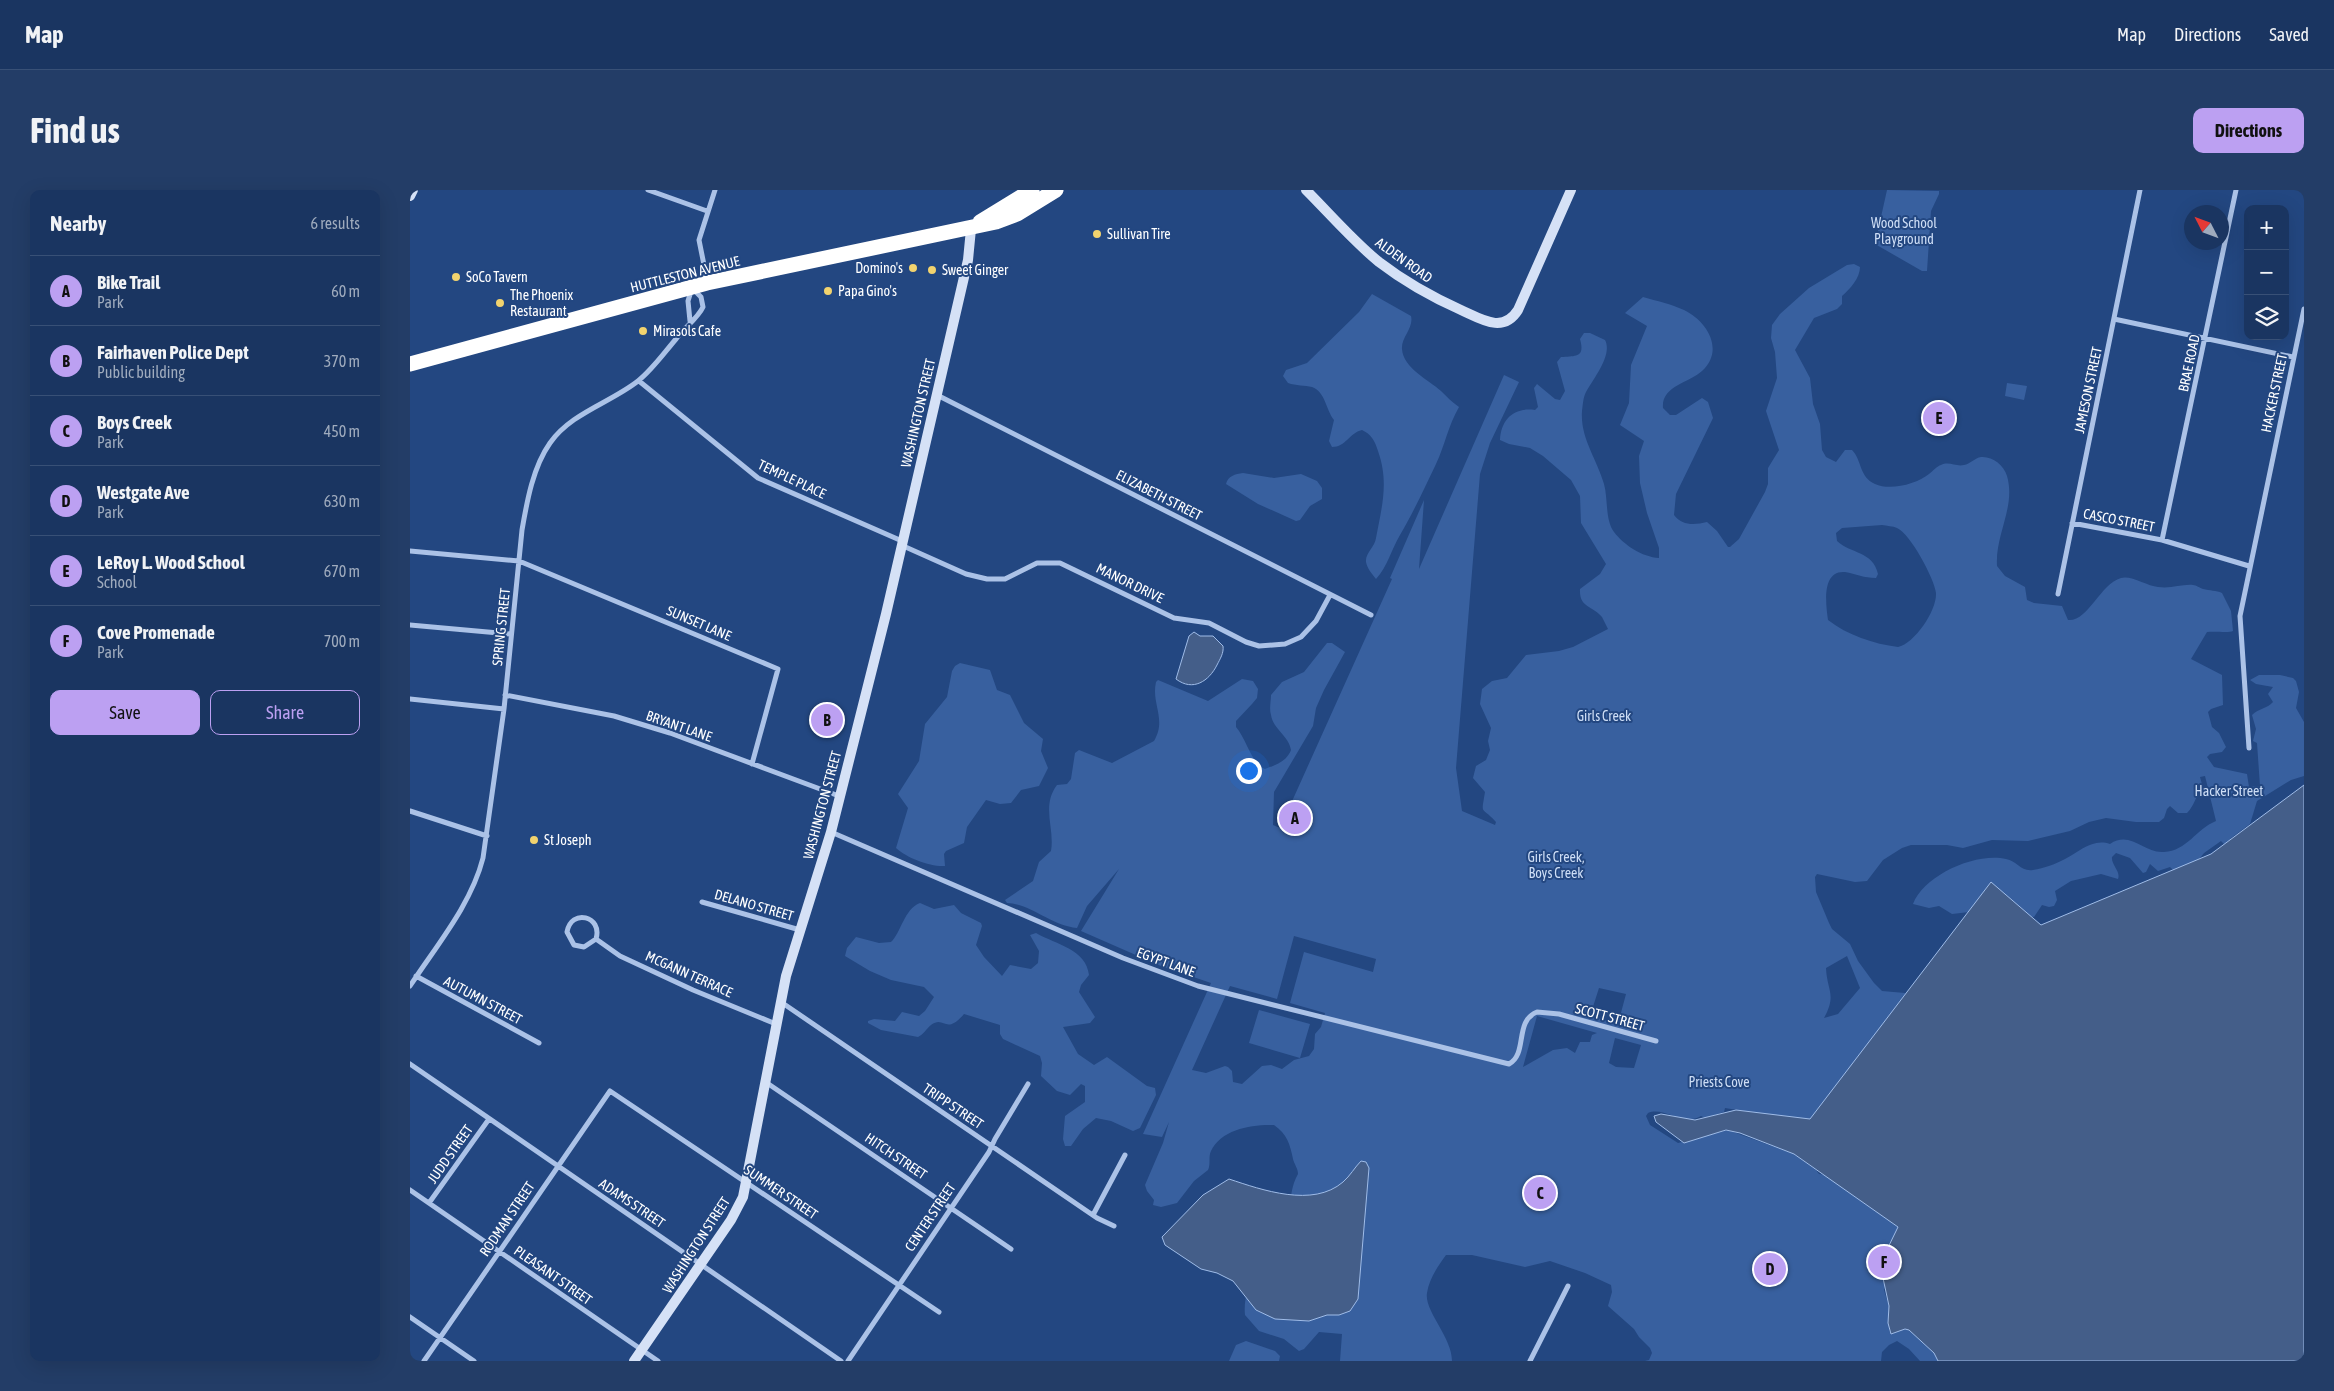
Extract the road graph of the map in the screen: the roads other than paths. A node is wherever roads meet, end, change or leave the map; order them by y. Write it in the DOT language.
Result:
graph roads {
  1 [pos="412,190"];
  2 [pos="648,190"];
  3 [pos="715,190"];
  4 [pos="1032,190"];
  5 [pos="1056,190"];
  6 [pos="1306,190"];
  7 [pos="1571,190"];
  8 [pos="2140,190"];
  9 [pos="2236,190"];
  10 [pos="410,196"];
  11 [pos="707,211"];
  12 [pos="971,229"];
  13 [pos="707,283"];
  14 [pos="692,288"];
  15 [pos="2304,309"];
  16 [pos="2114,319"];
  17 [pos="690,321"];
  18 [pos="2205,339"];
  19 [pos="2293,357"];
  20 [pos="410,364"];
  21 [pos="638,381"];
  22 [pos="936,395"];
  23 [pos="2072,523"];
  24 [pos="2162,540"];
  25 [pos="902,543"];
  26 [pos="410,551"];
  27 [pos="519,561"];
  28 [pos="2250,566"];
  29 [pos="2058,594"];
  30 [pos="1330,595"];
  31 [pos="1371,616"];
  32 [pos="410,625"];
  33 [pos="510,634"];
  34 [pos="505,695"];
  35 [pos="410,699"];
  36 [pos="504,709"];
  37 [pos="2248,748"];
  38 [pos="752,764"];
  39 [pos="839,796"];
  40 [pos="410,812"];
  41 [pos="831,832"];
  42 [pos="487,836"];
  43 [pos="702,902"];
  44 [pos="800,930"];
  45 [pos="596,939"];
  46 [pos="416,976"];
  47 [pos="410,986"];
  48 [pos="781,1001"];
  49 [pos="777,1024"];
  50 [pos="1656,1041"];
  51 [pos="539,1043"];
  52 [pos="410,1064"];
  53 [pos="1509,1064"];
  54 [pos="767,1083"];
  55 [pos="1028,1084"];
  56 [pos="610,1091"];
  57 [pos="489,1119"];
  58 [pos="992,1145"];
  59 [pos="1125,1154"];
  60 [pos="557,1166"];
  61 [pos="748,1182"];
  62 [pos="410,1190"];
  63 [pos="429,1203"];
  64 [pos="951,1207"];
  65 [pos="1093,1215"];
  66 [pos="1114,1226"];
  67 [pos="1011,1249"];
  68 [pos="499,1251"];
  69 [pos="701,1264"];
  70 [pos="898,1285"];
  71 [pos="1568,1286"];
  72 [pos="939,1312"];
  73 [pos="410,1317"];
  74 [pos="440,1338"];
  75 [pos="642,1350"];
  76 [pos="424,1361"];
  77 [pos="474,1361"];
  78 [pos="634,1361"];
  79 [pos="658,1361"];
  80 [pos="841,1361"];
  81 [pos="848,1361"];
  82 [pos="1530,1361"];
  1 -- 10 [label="main road"];
  2 -- 11 [label="street"];
  3 -- 11 [label="street"];
  4 -- 12 [label="highway, HUTTLESTON AVENUE"];
  5 -- 12 [label="highway, HUTTLESTON AVENUE"];
  6 -- 7 [label="main road, ALDEN ROAD"];
  8 -- 16 [label="street, JAMESON STREET"];
  9 -- 18 [label="street, BRAE ROAD"];
  11 -- 13 [label="street"];
  12 -- 13 [label="highway, HUTTLESTON AVENUE"];
  12 -- 22 [label="main road, WASHINGTON STREET"];
  13 -- 14 [label="highway, HUTTLESTON AVENUE"];
  14 -- 17 [label="street"];
  14 -- 17 [label="street, SPRING STREET"];
  14 -- 20 [label="highway, HUTTLESTON AVENUE"];
  15 -- 19 [label="street, HACKER STREET"];
  16 -- 18 [label="street"];
  16 -- 23 [label="street, JAMESON STREET"];
  17 -- 21 [label="street, SPRING STREET"];
  18 -- 19 [label="street"];
  18 -- 24 [label="street, BRAE ROAD"];
  19 -- 28 [label="street, HACKER STREET"];
  21 -- 25 [label="street, TEMPLE PLACE"];
  21 -- 27 [label="street, SPRING STREET"];
  22 -- 25 [label="main road, WASHINGTON STREET"];
  22 -- 30 [label="street, ELIZABETH STREET"];
  23 -- 24 [label="street, CASCO STREET"];
  23 -- 29 [label="street, JAMESON STREET"];
  24 -- 28 [label="street, CASCO STREET"];
  25 -- 30 [label="street, MANOR DRIVE"];
  25 -- 39 [label="main road, WASHINGTON STREET"];
  26 -- 27 [label="street"];
  27 -- 33 [label="street, SPRING STREET"];
  27 -- 38 [label="street, SUNSET LANE"];
  28 -- 37 [label="street, HACKER STREET"];
  30 -- 31 [label="street, ELIZABETH STREET"];
  32 -- 33 [label="street"];
  33 -- 34 [label="street, SPRING STREET"];
  34 -- 36 [label="street, SPRING STREET"];
  34 -- 38 [label="street, BRYANT LANE"];
  35 -- 36 [label="street"];
  36 -- 42 [label="street, SPRING STREET"];
  38 -- 39 [label="street, BRYANT LANE"];
  39 -- 41 [label="main road, WASHINGTON STREET"];
  40 -- 42 [label="street"];
  41 -- 44 [label="main road, WASHINGTON STREET"];
  41 -- 53 [label="street, EGYPT LANE"];
  42 -- 46 [label="street, SPRING STREET"];
  43 -- 44 [label="street, DELANO STREET"];
  44 -- 48 [label="main road, WASHINGTON STREET"];
  45 -- 45 [label="street"];
  45 -- 49 [label="street, MCGANN TERRACE"];
  46 -- 47 [label="street, SPRING STREET"];
  46 -- 51 [label="street, AUTUMN STREET"];
  48 -- 49 [label="main road, WASHINGTON STREET"];
  48 -- 58 [label="street, TRIPP STREET"];
  49 -- 54 [label="main road, WASHINGTON STREET"];
  50 -- 53 [label="street, SCOTT STREET"];
  52 -- 57 [label="street, ADAMS STREET"];
  54 -- 61 [label="main road, WASHINGTON STREET"];
  54 -- 64 [label="street, HITCH STREET"];
  55 -- 58 [label="street, CENTER STREET"];
  56 -- 60 [label="street, RODMAN STREET"];
  56 -- 61 [label="street, SUMMER STREET"];
  57 -- 60 [label="street, ADAMS STREET"];
  57 -- 63 [label="street, JUDD STREET"];
  58 -- 64 [label="street, CENTER STREET"];
  58 -- 65 [label="street, TRIPP STREET"];
  59 -- 65 [label="street"];
  60 -- 68 [label="street, RODMAN STREET"];
  60 -- 69 [label="street, ADAMS STREET"];
  61 -- 69 [label="main road, WASHINGTON STREET"];
  61 -- 70 [label="street, SUMMER STREET"];
  62 -- 63 [label="street, PLEASANT STREET"];
  63 -- 68 [label="street, PLEASANT STREET"];
  64 -- 67 [label="street, HITCH STREET"];
  64 -- 70 [label="street, CENTER STREET"];
  65 -- 66 [label="street, TRIPP STREET"];
  68 -- 74 [label="street, RODMAN STREET"];
  68 -- 75 [label="street, PLEASANT STREET"];
  69 -- 75 [label="main road, WASHINGTON STREET"];
  69 -- 80 [label="street, ADAMS STREET"];
  70 -- 72 [label="street, SUMMER STREET"];
  70 -- 81 [label="street, CENTER STREET"];
  71 -- 82 [label="street"];
  73 -- 74 [label="street"];
  74 -- 76 [label="street, RODMAN STREET"];
  74 -- 77 [label="street"];
  75 -- 78 [label="main road, WASHINGTON STREET"];
  75 -- 79 [label="street, PLEASANT STREET"];
}
